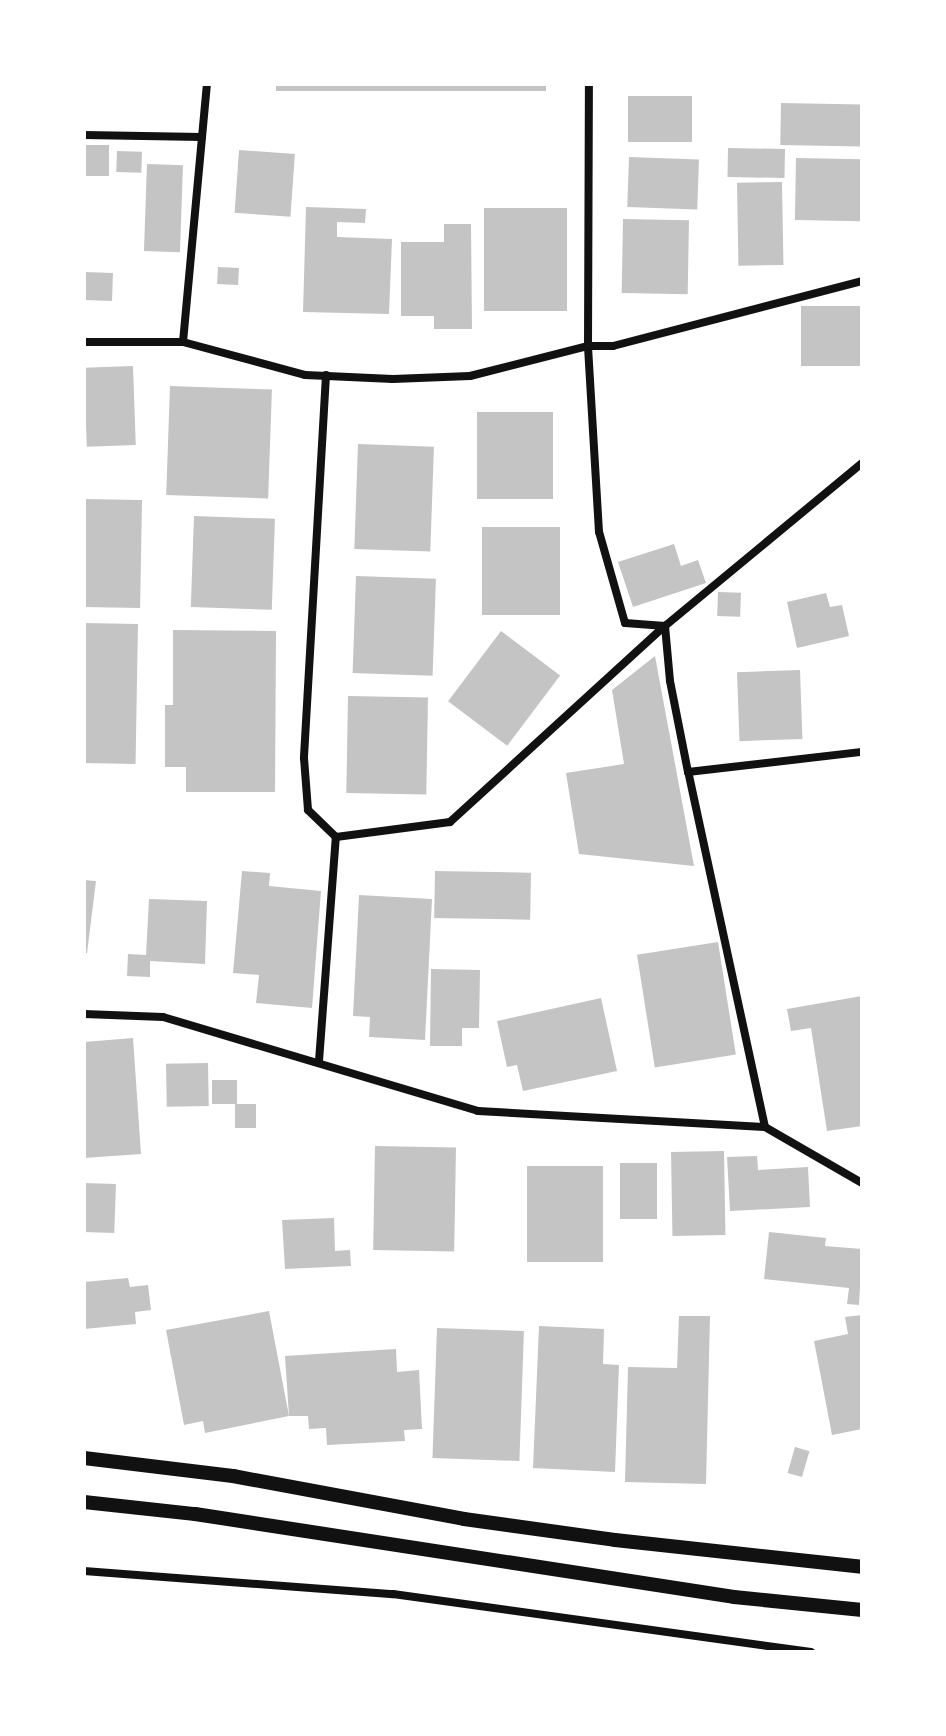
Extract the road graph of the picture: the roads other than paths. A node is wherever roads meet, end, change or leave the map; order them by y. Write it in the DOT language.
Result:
graph roads {
  1 [pos="207,84"];
  2 [pos="589,84"];
  3 [pos="84,135"];
  4 [pos="202,137"];
  5 [pos="862,281"];
  6 [pos="84,342"];
  7 [pos="183,342"];
  8 [pos="588,346"];
  9 [pos="326,375"];
  10 [pos="862,463"];
  11 [pos="665,626"];
  12 [pos="862,752"];
  13 [pos="688,772"];
  14 [pos="336,837"];
  15 [pos="84,1014"];
  16 [pos="319,1061"];
  17 [pos="765,1127"];
  18 [pos="862,1183"];
  19 [pos="84,1458"];
  20 [pos="84,1502"];
  21 [pos="862,1567"];
  22 [pos="84,1571"];
  23 [pos="862,1610"];
  24 [pos="811,1652"];
  1 -- 4 [label="street"];
  2 -- 8 [label="street"];
  3 -- 4 [label="street"];
  4 -- 7 [label="street"];
  5 -- 8 [label="street"];
  6 -- 7 [label="street"];
  7 -- 9 [label="street"];
  8 -- 9 [label="street"];
  8 -- 11 [label="street"];
  9 -- 14 [label="street"];
  10 -- 11 [label="street"];
  11 -- 13 [label="street"];
  11 -- 14 [label="street"];
  12 -- 13 [label="street"];
  13 -- 17 [label="street"];
  14 -- 16 [label="street"];
  15 -- 16 [label="street"];
  16 -- 17 [label="street"];
  17 -- 18 [label="street"];
  19 -- 21 [label="street"];
  20 -- 23 [label="street"];
  22 -- 24 [label="street"];
}
